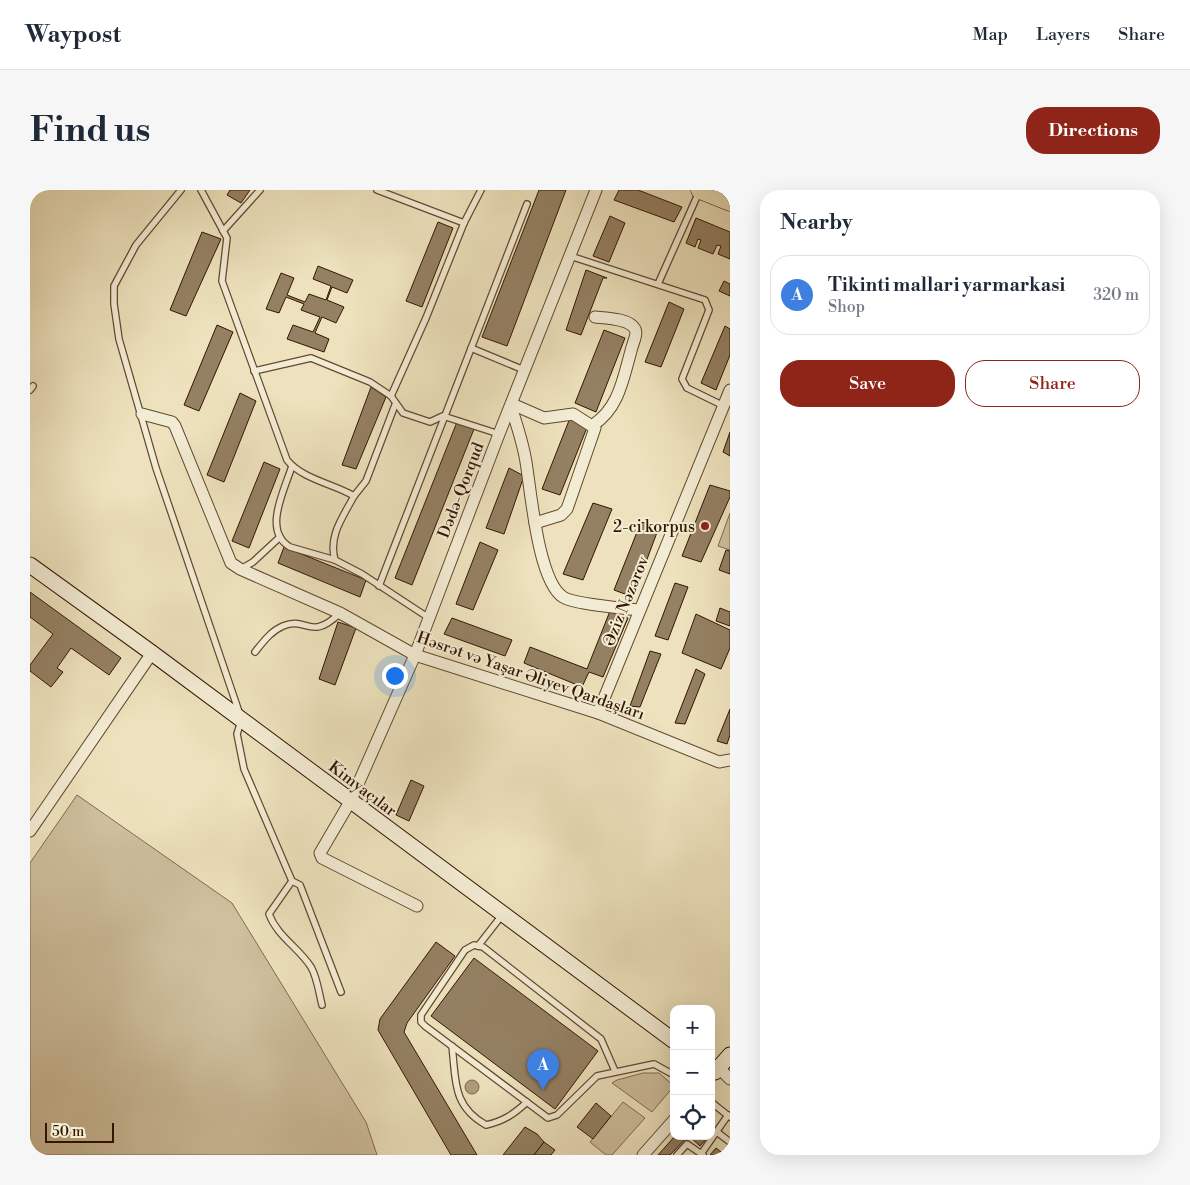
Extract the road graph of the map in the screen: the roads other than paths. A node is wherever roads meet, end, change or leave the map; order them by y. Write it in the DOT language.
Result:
graph roads {
  1 [pos="181,190"];
  2 [pos="201,190"];
  3 [pos="260,190"];
  4 [pos="377,190"];
  5 [pos="481,190"];
  6 [pos="596,190"];
  7 [pos="704,191"];
  8 [pos="730,202"];
  9 [pos="527,204"];
  10 [pos="464,223"];
  11 [pos="223,231"];
  12 [pos="570,256"];
  13 [pos="658,284"];
  14 [pos="595,317"];
  15 [pos="471,348"];
  16 [pos="526,370"];
  17 [pos="254,371"];
  18 [pos="730,390"];
  19 [pos="390,396"];
  20 [pos="395,405"];
  21 [pos="512,405"];
  22 [pos="724,406"];
  23 [pos="142,414"];
  24 [pos="443,416"];
  25 [pos="593,425"];
  26 [pos="499,434"];
  27 [pos="292,466"];
  28 [pos="354,496"];
  29 [pos="535,523"];
  30 [pos="280,537"];
  31 [pos="335,560"];
  32 [pos="30,565"];
  33 [pos="240,569"];
  34 [pos="379,586"];
  35 [pos="638,610"];
  36 [pos="340,613"];
  37 [pos="429,618"];
  38 [pos="255,652"];
  39 [pos="152,653"];
  40 [pos="415,655"];
  41 [pos="598,713"];
  42 [pos="241,719"];
  43 [pos="725,761"];
  44 [pos="351,800"];
  45 [pos="30,832"];
  46 [pos="292,881"];
  47 [pos="417,906"];
  48 [pos="503,914"];
  49 [pos="478,946"];
  50 [pos="341,992"];
  51 [pos="322,1005"];
  52 [pos="670,1038"];
  53 [pos="452,1046"];
  54 [pos="730,1055"];
  55 [pos="715,1070"];
  56 [pos="615,1071"];
  57 [pos="715,1072"];
  58 [pos="670,1073"];
  59 [pos="730,1080"];
  60 [pos="527,1102"];
  61 [pos="715,1105"];
  62 [pos="729,1116"];
  63 [pos="670,1125"];
  64 [pos="716,1132"];
  65 [pos="730,1142"];
  66 [pos="702,1154"];
  67 [pos="643,1155"];
  68 [pos="677,1155"];
  1 -- 23 [label="lane"];
  2 -- 11 [label="lane"];
  3 -- 11 [label="lane"];
  4 -- 10 [label="lane"];
  5 -- 10 [label="lane"];
  6 -- 12 [label="street, Dədə-Qorqud"];
  7 -- 8 [label="main road"];
  7 -- 13 [label="lane"];
  9 -- 15 [label="lane"];
  10 -- 19 [label="lane"];
  11 -- 17 [label="lane"];
  12 -- 13 [label="lane"];
  12 -- 16 [label="street, Dədə-Qorqud"];
  13 -- 22 [label="lane"];
  14 -- 25 [label="street"];
  15 -- 16 [label="lane"];
  15 -- 24 [label="lane"];
  16 -- 21 [label="street, Dədə-Qorqud"];
  17 -- 19 [label="lane"];
  17 -- 27 [label="lane"];
  18 -- 22 [label="street, Əziz Nəzərov"];
  19 -- 20 [label="lane"];
  20 -- 24 [label="lane"];
  20 -- 28 [label="lane"];
  21 -- 25 [label="street"];
  21 -- 26 [label="street, Dədə-Qorqud"];
  21 -- 29 [label="street"];
  22 -- 35 [label="street, Əziz Nəzərov"];
  23 -- 33 [label="street, Həsrət və Yaşar Əliyev Qardaşları"];
  23 -- 42 [label="lane"];
  24 -- 26 [label="lane"];
  24 -- 34 [label="lane"];
  25 -- 29 [label="street"];
  26 -- 37 [label="street, Dədə-Qorqud"];
  27 -- 28 [label="lane"];
  27 -- 30 [label="lane"];
  28 -- 31 [label="lane"];
  29 -- 35 [label="street"];
  30 -- 31 [label="lane"];
  30 -- 33 [label="lane"];
  31 -- 34 [label="lane"];
  32 -- 39 [label="street, Kimyaçılar"];
  33 -- 36 [label="street, Həsrət və Yaşar Əliyev Qardaşları"];
  34 -- 37 [label="lane"];
  35 -- 41 [label="street, Əziz Nəzərov"];
  36 -- 38 [label="lane"];
  36 -- 40 [label="street, Həsrət və Yaşar Əliyev Qardaşları"];
  37 -- 40 [label="street, Dədə-Qorqud"];
  39 -- 42 [label="street, Kimyaçılar"];
  39 -- 45 [label="street"];
  40 -- 41 [label="street, Həsrət və Yaşar Əliyev Qardaşları"];
  40 -- 44 [label="street, Dədə-Qorqud"];
  41 -- 43 [label="street, Həsrət və Yaşar Əliyev Qardaşları"];
  42 -- 44 [label="street, Kimyaçılar"];
  42 -- 46 [label="lane"];
  44 -- 47 [label="street, Dədə-Qorqud"];
  44 -- 48 [label="street, Kimyaçılar"];
  46 -- 50 [label="lane"];
  46 -- 51 [label="lane"];
  48 -- 49 [label="lane"];
  48 -- 52 [label="street, Kimyaçılar"];
  49 -- 53 [label="lane"];
  49 -- 56 [label="lane"];
  53 -- 60 [label="lane"];
  53 -- 60 [label="lane"];
  54 -- 55 [label="street"];
  56 -- 58 [label="lane"];
  56 -- 60 [label="lane"];
  57 -- 59 [label="street"];
  61 -- 62 [label="lane"];
  62 -- 64 [label="lane"];
  63 -- 67 [label="street"];
  64 -- 65 [label="lane"];
  64 -- 66 [label="lane"];
  66 -- 68 [label="lane"];
}
